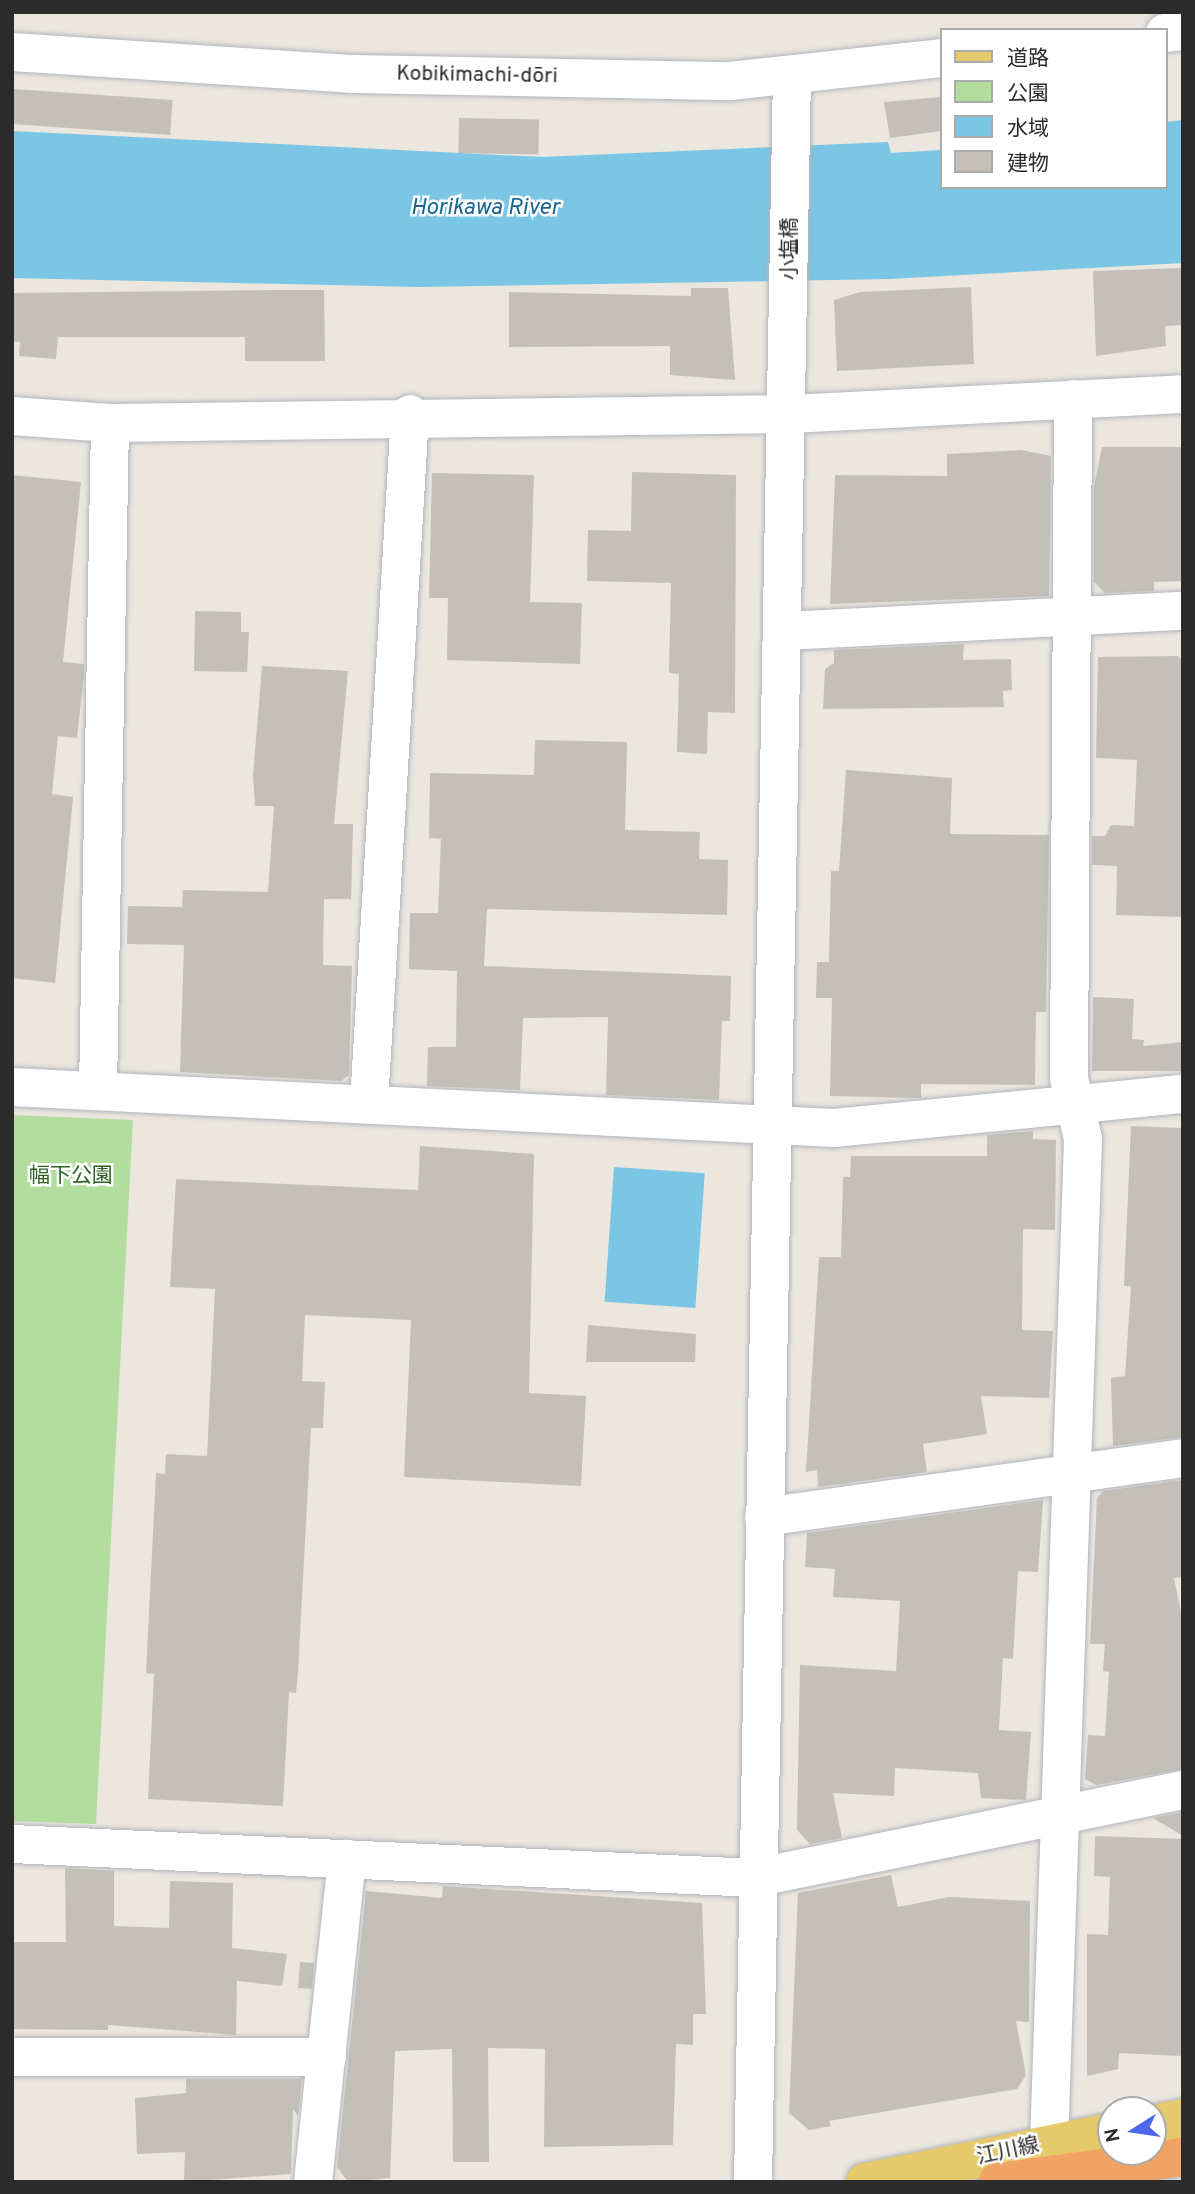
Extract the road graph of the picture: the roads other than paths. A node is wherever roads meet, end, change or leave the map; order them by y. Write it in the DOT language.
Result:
graph roads {
  1 [pos="12,52"];
  2 [pos="940,58"];
  3 [pos="792,75"];
  4 [pos="1183,394"];
  5 [pos="1073,399"];
  6 [pos="410,414"];
  7 [pos="790,414"];
  8 [pos="12,416"];
  9 [pos="110,423"];
  10 [pos="1183,611"];
  11 [pos="1074,617"];
  12 [pos="784,631"];
  13 [pos="12,1087"];
  14 [pos="99,1090"];
  15 [pos="1183,1094"];
  16 [pos="369,1103"];
  17 [pos="1077,1105"];
  18 [pos="774,1124"];
  19 [pos="1183,1458"];
  20 [pos="1071,1472"];
  21 [pos="764,1517"];
  22 [pos="1183,1790"];
  23 [pos="1060,1814"];
  24 [pos="12,1844"];
  25 [pos="346,1860"];
  26 [pos="754,1878"];
  27 [pos="12,2057"];
  28 [pos="327,2057"];
  29 [pos="1097,2135"];
  30 [pos="1049,2144"];
  31 [pos="1183,2157"];
  32 [pos="1183,2178"];
  33 [pos="313,2182"];
  34 [pos="753,2182"];
  35 [pos="864,2182"];
  36 [pos="998,2182"];
  37 [pos="1163,2182"];
  1 -- 3 [label="street, Kobikimachi-dōri"];
  2 -- 3 [label="street, Kobikimachi-dōri"];
  3 -- 7 [label="street, 小塩橋"];
  4 -- 5 [label="street"];
  5 -- 7 [label="street"];
  5 -- 11 [label="street"];
  6 -- 7 [label="street"];
  6 -- 9 [label="street"];
  6 -- 16 [label="street"];
  7 -- 12 [label="street, 小塩橋"];
  8 -- 9 [label="street"];
  9 -- 14 [label="street"];
  10 -- 11 [label="street"];
  11 -- 12 [label="street"];
  11 -- 17 [label="street"];
  12 -- 18 [label="street, 小塩橋"];
  13 -- 14 [label="street"];
  14 -- 16 [label="street"];
  15 -- 17 [label="street"];
  16 -- 18 [label="street"];
  17 -- 18 [label="street"];
  17 -- 20 [label="street"];
  18 -- 21 [label="street, 小塩橋"];
  19 -- 20 [label="street"];
  20 -- 21 [label="street"];
  20 -- 23 [label="street"];
  21 -- 26 [label="street, 小塩橋"];
  22 -- 23 [label="street"];
  23 -- 26 [label="street"];
  23 -- 30 [label="street"];
  24 -- 25 [label="street"];
  25 -- 26 [label="street"];
  25 -- 28 [label="street"];
  26 -- 34 [label="street, 小塩橋"];
  27 -- 28 [label="street"];
  28 -- 33 [label="street"];
  29 -- 30 [label="main road, 江川線"];
  30 -- 35 [label="main road, 江川線"];
  31 -- 36 [label="highway"];
  32 -- 37 [label="highway"];
}
